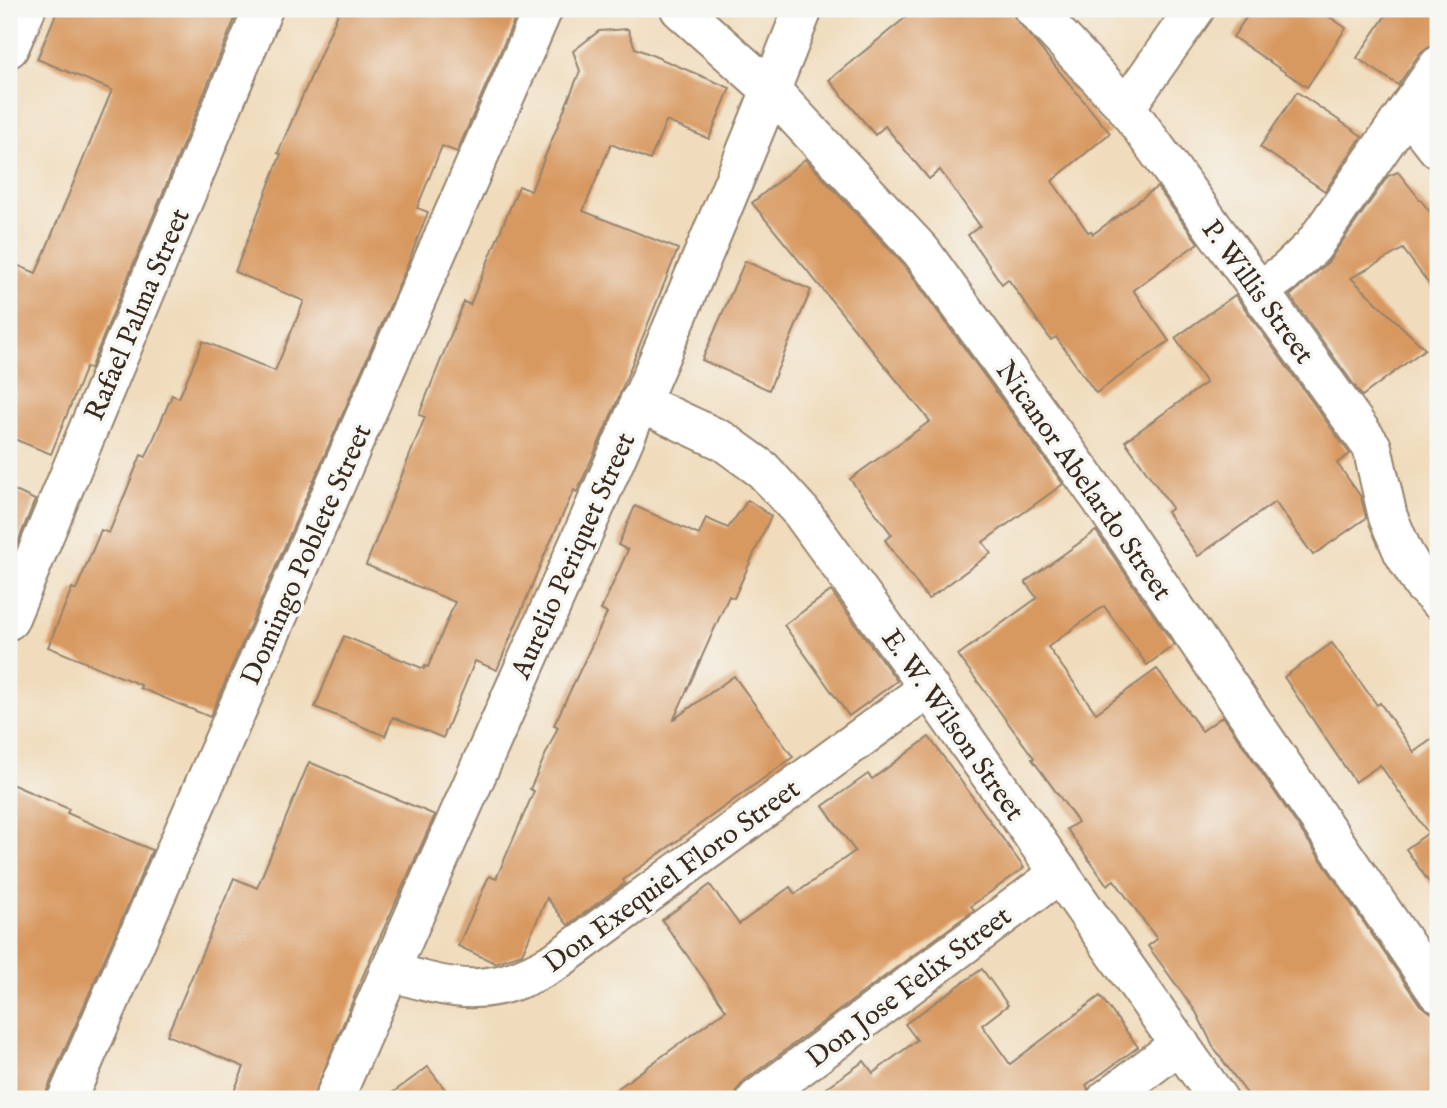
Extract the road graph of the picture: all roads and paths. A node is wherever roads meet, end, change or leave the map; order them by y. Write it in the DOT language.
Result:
graph roads {
  1 [pos="26,9"];
  2 [pos="263,9"];
  3 [pos="543,9"];
  4 [pos="680,9"];
  5 [pos="803,9"];
  6 [pos="1034,9"];
  7 [pos="1195,9"];
  8 [pos="9,48"];
  9 [pos="1438,66"];
  10 [pos="771,90"];
  11 [pos="1126,107"];
  12 [pos="1408,112"];
  13 [pos="1438,149"];
  14 [pos="1259,290"];
  15 [pos="639,402"];
  16 [pos="1438,600"];
  17 [pos="9,620"];
  18 [pos="929,688"];
  19 [pos="1060,873"];
  20 [pos="389,971"];
  21 [pos="1438,993"];
  22 [pos="1180,1044"];
  23 [pos="67,1099"];
  24 [pos="334,1099"];
  25 [pos="757,1099"];
  26 [pos="1107,1099"];
  27 [pos="1218,1099"];
  1 -- 8 [label="street"];
  2 -- 17 [label="street, Rafael Palma Street"];
  3 -- 23 [label="street, Domingo Poblete Street"];
  4 -- 10 [label="street, Nicanor Abelardo Street"];
  5 -- 10 [label="street, Aurelio Periquet Street"];
  6 -- 11 [label="street, P. Willis Street"];
  7 -- 11 [label="street"];
  9 -- 12 [label="street"];
  10 -- 15 [label="street, Aurelio Periquet Street"];
  10 -- 21 [label="street, Nicanor Abelardo Street"];
  11 -- 14 [label="street, P. Willis Street"];
  12 -- 13 [label="street"];
  12 -- 14 [label="street"];
  14 -- 16 [label="street, P. Willis Street"];
  15 -- 18 [label="street, E. W. Wilson Street"];
  15 -- 20 [label="street, Aurelio Periquet Street"];
  18 -- 19 [label="street, E. W. Wilson Street"];
  18 -- 20 [label="street, Don Exequiel Floro Street"];
  19 -- 22 [label="street, E. W. Wilson Street"];
  19 -- 25 [label="street, Don Jose Felix Street"];
  20 -- 24 [label="street, Aurelio Periquet Street"];
  22 -- 26 [label="street"];
  22 -- 27 [label="street, E. W. Wilson Street"];
}
